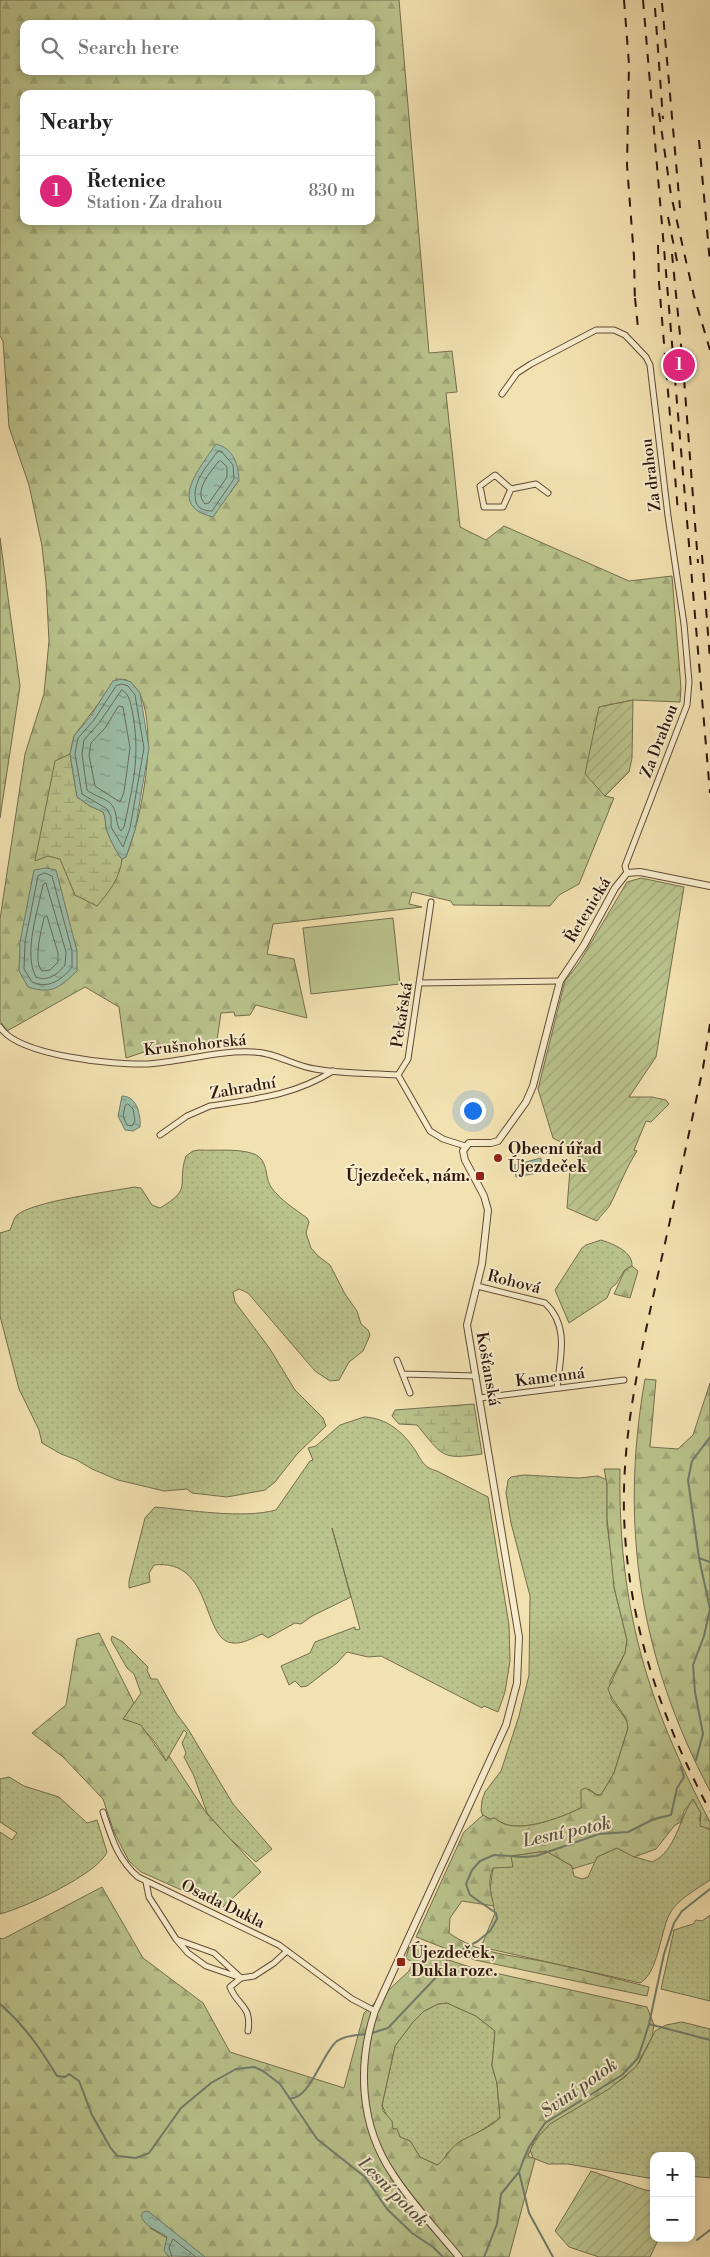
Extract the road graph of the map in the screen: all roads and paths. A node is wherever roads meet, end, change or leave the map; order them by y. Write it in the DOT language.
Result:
graph roads {
  1 [pos="502,394"];
  2 [pos="511,489"];
  3 [pos="548,492"];
  4 [pos="679,582"];
  5 [pos="627,873"];
  6 [pos="710,886"];
  7 [pos="431,902"];
  8 [pos="560,981"];
  9 [pos="419,983"];
  10 [pos="0,1027"];
  11 [pos="333,1071"];
  12 [pos="398,1075"];
  13 [pos="160,1135"];
  14 [pos="465,1146"];
  15 [pos="477,1286"];
  16 [pos="397,1360"];
  17 [pos="403,1374"];
  18 [pos="476,1376"];
  19 [pos="624,1380"];
  20 [pos="557,1388"];
  21 [pos="410,1393"];
  22 [pos="480,1398"];
  23 [pos="103,1812"];
  24 [pos="146,1882"];
  25 [pos="176,1939"];
  26 [pos="287,1951"];
  27 [pos="241,1978"];
  28 [pos="376,2011"];
  29 [pos="248,2031"];
  30 [pos="459,2257"];
  1 -- 4 [label="street, Za drahou"];
  2 -- 2 [label="street"];
  2 -- 3 [label="street"];
  4 -- 5 [label="street, Za Drahou"];
  5 -- 6 [label="street, Řetenická"];
  5 -- 8 [label="street, Řetenická"];
  7 -- 9 [label="street, Pekařská"];
  8 -- 9 [label="street"];
  8 -- 14 [label="street, Řetenická"];
  9 -- 12 [label="street, Pekařská"];
  10 -- 11 [label="street, Krušnohorská"];
  11 -- 12 [label="street, Krušnohorská"];
  11 -- 13 [label="street, Zahradní"];
  12 -- 14 [label="street"];
  14 -- 15 [label="street, Košťanská"];
  15 -- 18 [label="street, Košťanská"];
  15 -- 20 [label="street, Rohová"];
  16 -- 17 [label="street"];
  17 -- 18 [label="street"];
  17 -- 21 [label="street"];
  18 -- 22 [label="street, Košťanská"];
  19 -- 20 [label="street, Kamenná"];
  20 -- 22 [label="street, Kamenná"];
  22 -- 28 [label="street, Košťanská"];
  23 -- 24 [label="street, Osada Dukla"];
  24 -- 25 [label="street"];
  24 -- 26 [label="street, Osada Dukla"];
  25 -- 27 [label="street"];
  25 -- 27 [label="street"];
  26 -- 27 [label="street"];
  26 -- 28 [label="street, Osada Dukla"];
  27 -- 29 [label="street"];
  28 -- 30 [label="street, Košťanská"];
}
